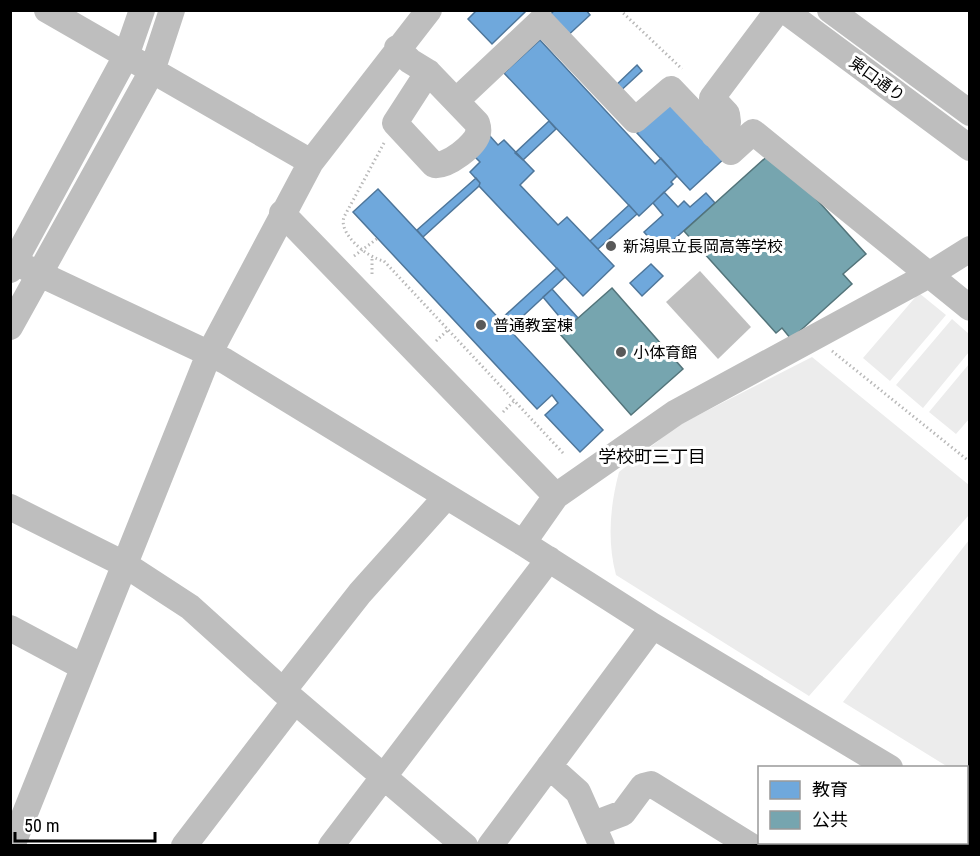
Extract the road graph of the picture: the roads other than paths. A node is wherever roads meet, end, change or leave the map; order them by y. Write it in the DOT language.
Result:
graph roads {
  1 [pos="47,10"];
  2 [pos="142,10"];
  3 [pos="172,10"];
  4 [pos="429,10"];
  5 [pos="778,10"];
  6 [pos="784,10"];
  7 [pos="830,10"];
  8 [pos="397,48"];
  9 [pos="126,57"];
  10 [pos="152,71"];
  11 [pos="428,72"];
  12 [pos="457,100"];
  13 [pos="969,113"];
  14 [pos="714,135"];
  15 [pos="969,147"];
  16 [pos="310,162"];
  17 [pos="282,213"];
  18 [pos="969,249"];
  19 [pos="12,264"];
  20 [pos="39,274"];
  21 [pos="927,276"];
  22 [pos="969,308"];
  23 [pos="10,327"];
  24 [pos="209,354"];
  25 [pos="556,496"];
  26 [pos="446,497"];
  27 [pos="10,507"];
  28 [pos="523,543"];
  29 [pos="549,559"];
  30 [pos="124,564"];
  31 [pos="653,626"];
  32 [pos="10,628"];
  33 [pos="83,667"];
  34 [pos="289,696"];
  35 [pos="549,766"];
  36 [pos="887,766"];
  37 [pos="384,777"];
  38 [pos="598,835"];
  39 [pos="11,845"];
  40 [pos="184,846"];
  41 [pos="331,846"];
  42 [pos="465,846"];
  43 [pos="490,846"];
  44 [pos="751,846"];
  1 -- 9 [label="street"];
  2 -- 9 [label="street"];
  3 -- 10 [label="street"];
  4 -- 8 [label="street"];
  5 -- 14 [label="street"];
  6 -- 15 [label="street, 東口通り"];
  7 -- 13 [label="street, 東口通り"];
  8 -- 11 [label="street"];
  8 -- 16 [label="street"];
  9 -- 10 [label="street"];
  9 -- 19 [label="street"];
  10 -- 16 [label="street"];
  10 -- 20 [label="street"];
  11 -- 12 [label="street"];
  11 -- 12 [label="street"];
  12 -- 14 [label="street"];
  14 -- 21 [label="street"];
  16 -- 17 [label="street"];
  17 -- 24 [label="street"];
  17 -- 25 [label="street"];
  18 -- 21 [label="street"];
  19 -- 20 [label="street"];
  20 -- 23 [label="street"];
  20 -- 24 [label="street"];
  21 -- 22 [label="street"];
  21 -- 25 [label="street"];
  24 -- 26 [label="street"];
  24 -- 30 [label="street"];
  25 -- 28 [label="street"];
  26 -- 28 [label="street"];
  26 -- 34 [label="street"];
  27 -- 30 [label="street"];
  28 -- 29 [label="street"];
  29 -- 31 [label="street"];
  29 -- 37 [label="street"];
  30 -- 33 [label="street"];
  30 -- 34 [label="street"];
  31 -- 35 [label="street"];
  31 -- 36 [label="street"];
  32 -- 33 [label="street"];
  33 -- 39 [label="street"];
  34 -- 37 [label="street"];
  34 -- 40 [label="street"];
  35 -- 38 [label="street"];
  35 -- 43 [label="street"];
  37 -- 41 [label="street"];
  37 -- 42 [label="street"];
  38 -- 44 [label="street"];
}
